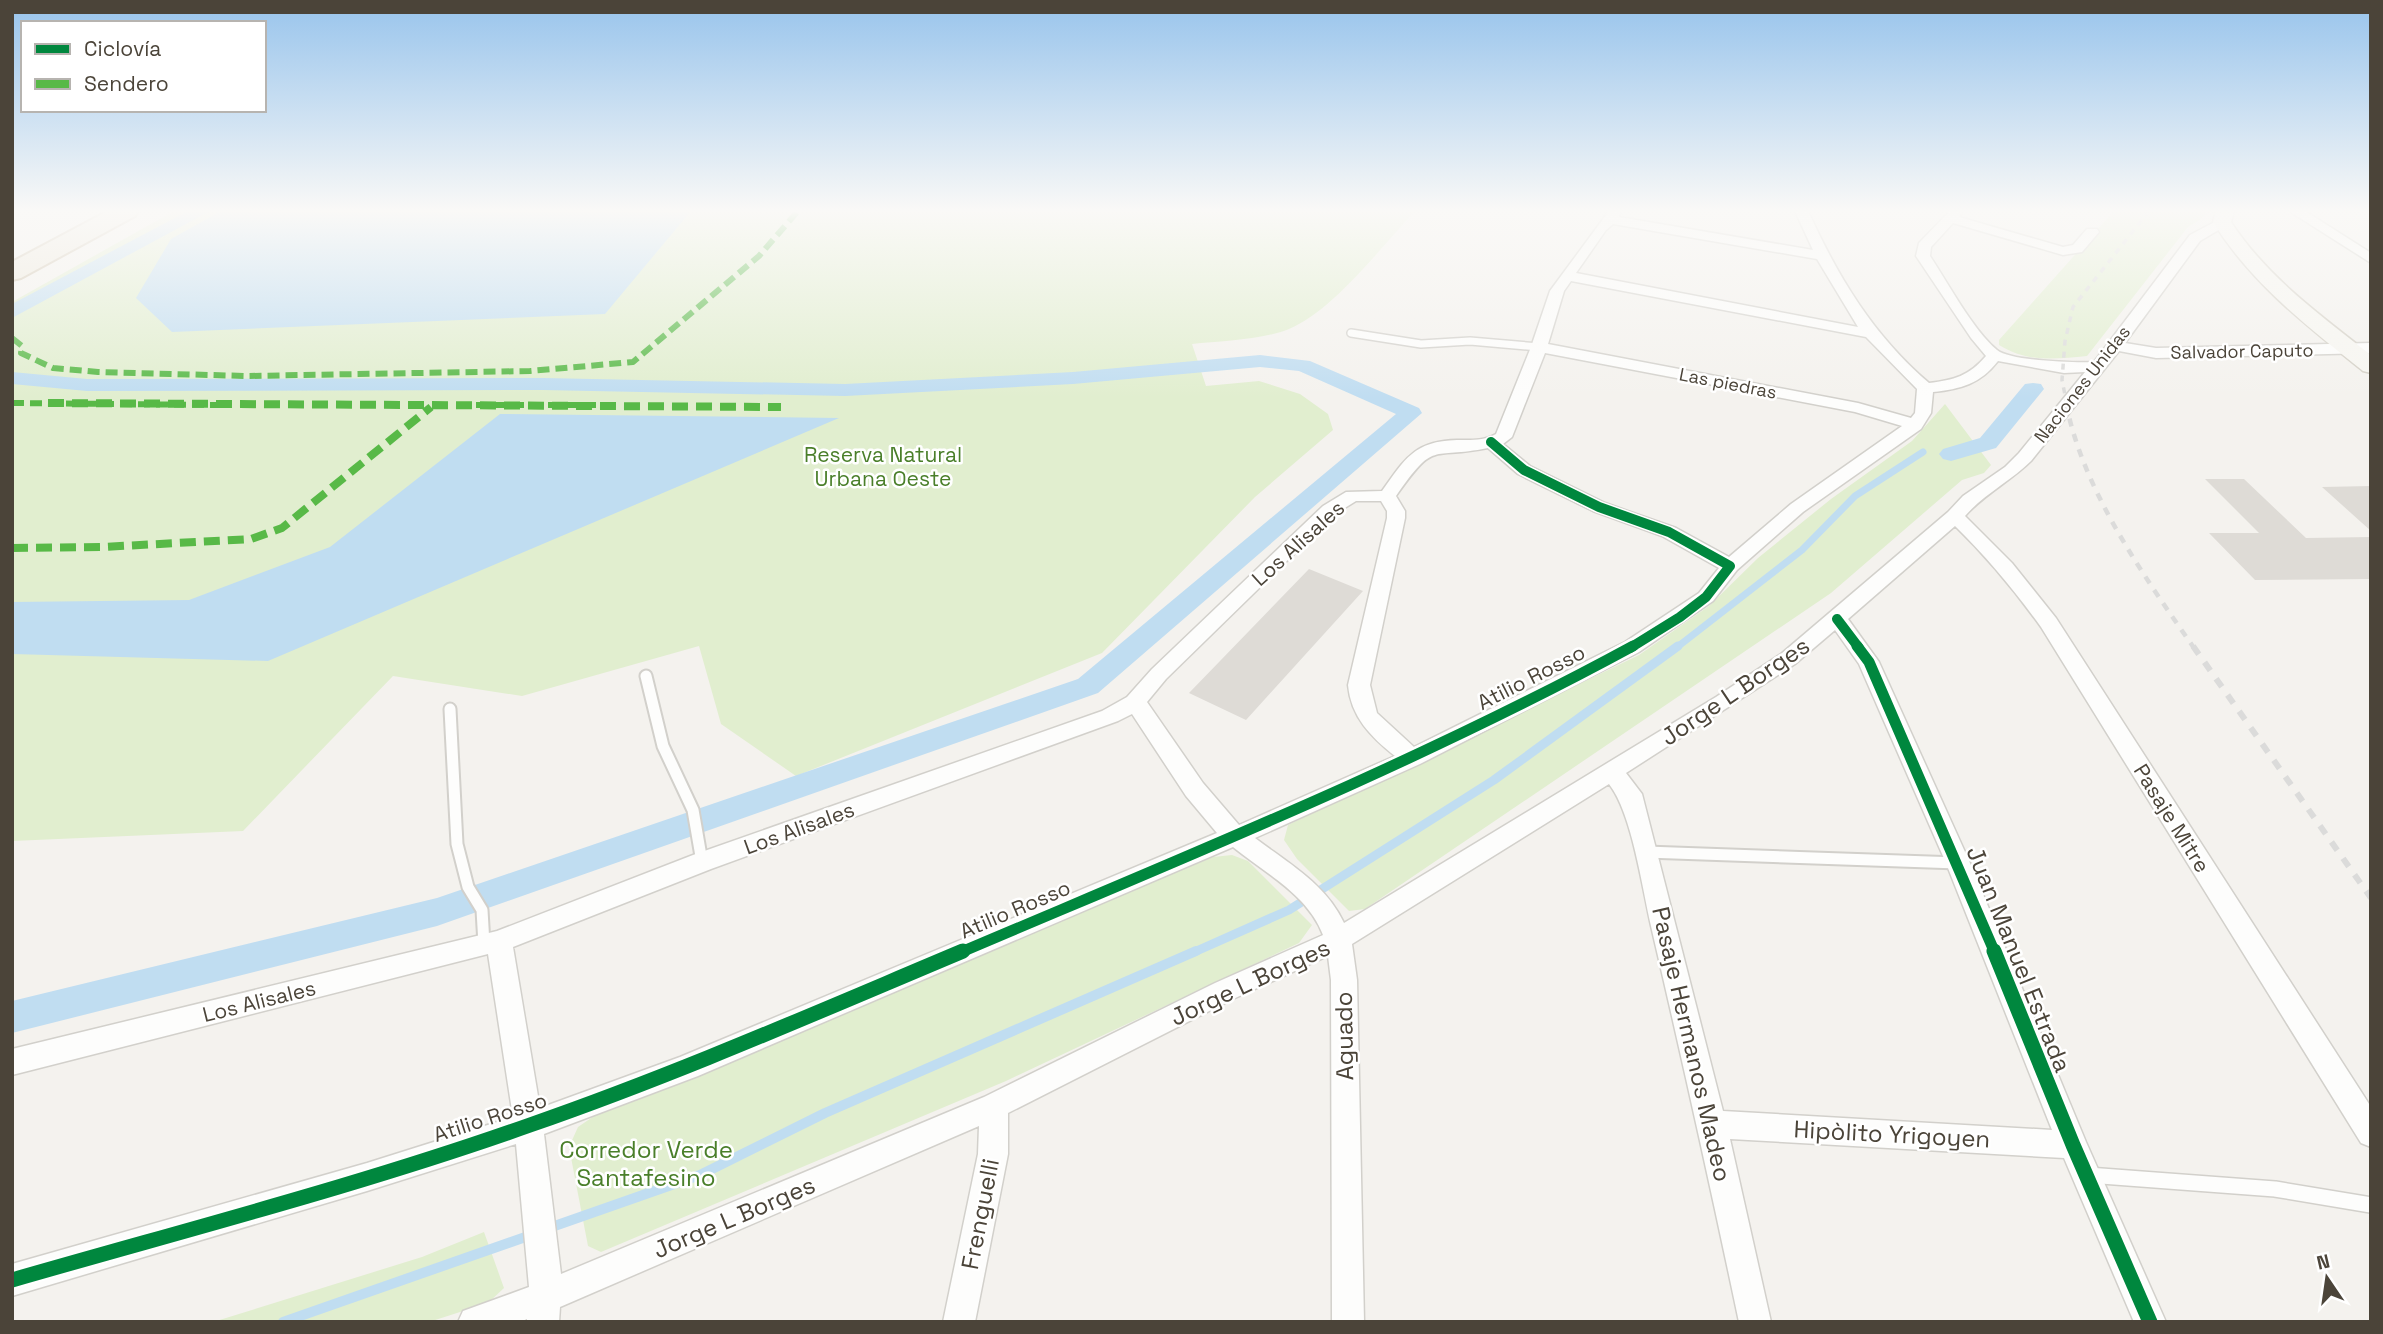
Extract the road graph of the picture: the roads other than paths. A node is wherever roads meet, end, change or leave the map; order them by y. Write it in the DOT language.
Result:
graph roads {
  1 [pos="1569,273"];
  2 [pos="1832,273"];
  3 [pos="1935,273"];
  4 [pos="2167,273"];
  5 [pos="2263,273"];
  6 [pos="1567,276"];
  7 [pos="1351,333"];
  8 [pos="1868,333"];
  9 [pos="2113,345"];
  10 [pos="1539,347"];
  11 [pos="2360,348"];
  12 [pos="1994,356"];
  13 [pos="2042,365"];
  14 [pos="2371,366"];
  15 [pos="2099,367"];
  16 [pos="1925,388"];
  17 [pos="2072,396"];
  18 [pos="1915,425"];
  19 [pos="1491,442"];
  20 [pos="1387,496"];
  21 [pos="1955,516"];
  22 [pos="1730,566"];
  23 [pos="1837,619"];
  24 [pos="646,676"];
  25 [pos="1135,702"];
  26 [pos="450,709"];
  27 [pos="1412,758"];
  28 [pos="1612,772"];
  29 [pos="1236,836"];
  30 [pos="1646,852"];
  31 [pos="702,862"];
  32 [pos="1958,863"];
  33 [pos="1332,928"];
  34 [pos="492,942"];
  35 [pos="12,1062"];
  36 [pos="993,1106"];
  37 [pos="1712,1124"];
  38 [pos="529,1126"];
  39 [pos="2371,1133"];
  40 [pos="2073,1145"];
  41 [pos="2086,1175"];
  42 [pos="2371,1205"];
  43 [pos="12,1280"];
  44 [pos="544,1310"];
  45 [pos="474,1322"];
  46 [pos="959,1322"];
  47 [pos="1348,1322"];
  48 [pos="1755,1322"];
  49 [pos="2151,1322"];
  1 -- 6 [label="street"];
  2 -- 8 [label="street"];
  3 -- 12 [label="street"];
  4 -- 9 [label="street, Naciones Unidas"];
  5 -- 11 [label="street"];
  6 -- 8 [label="street"];
  6 -- 10 [label="street"];
  7 -- 10 [label="lane"];
  8 -- 16 [label="street"];
  9 -- 11 [label="street, Salvador Caputo"];
  9 -- 15 [label="street, Naciones Unidas"];
  10 -- 18 [label="street, Las piedras"];
  10 -- 19 [label="street"];
  11 -- 14 [label="street"];
  12 -- 13 [label="street"];
  12 -- 16 [label="street"];
  13 -- 15 [label="street"];
  13 -- 17 [label="street"];
  15 -- 17 [label="street, Naciones Unidas"];
  16 -- 18 [label="street"];
  17 -- 21 [label="street, Naciones Unidas"];
  18 -- 22 [label="street, Atilio Rosso"];
  19 -- 20 [label="street"];
  19 -- 22 [label="street"];
  20 -- 25 [label="street, Los Alisales"];
  20 -- 27 [label="street"];
  21 -- 23 [label="street, Jorge L Borges"];
  21 -- 39 [label="street, Pasaje Mitre"];
  22 -- 27 [label="street, Atilio Rosso"];
  23 -- 28 [label="street, Jorge L Borges"];
  23 -- 32 [label="street, Juan Manuel Estrada"];
  24 -- 31 [label="lane"];
  25 -- 29 [label="street"];
  25 -- 31 [label="street, Los Alisales"];
  26 -- 34 [label="lane"];
  27 -- 29 [label="street, Atilio Rosso"];
  28 -- 30 [label="street, Pasaje Hermanos Madeo"];
  28 -- 33 [label="street, Jorge L Borges"];
  29 -- 33 [label="street"];
  29 -- 38 [label="street, Atilio Rosso"];
  30 -- 32 [label="lane"];
  30 -- 37 [label="street, Pasaje Hermanos Madeo"];
  31 -- 34 [label="street, Los Alisales"];
  32 -- 40 [label="street, Juan Manuel Estrada"];
  33 -- 36 [label="street, Jorge L Borges"];
  33 -- 47 [label="street, Aguado"];
  34 -- 35 [label="street, Los Alisales"];
  34 -- 38 [label="street"];
  36 -- 44 [label="street, Jorge L Borges"];
  36 -- 46 [label="street, Frenguelli"];
  37 -- 40 [label="street, Hipòlito Yrigoyen"];
  37 -- 48 [label="street, Pasaje Hermanos Madeo"];
  38 -- 43 [label="street, Atilio Rosso"];
  38 -- 44 [label="street"];
  40 -- 41 [label="street, Juan Manuel Estrada"];
  41 -- 42 [label="lane"];
  41 -- 49 [label="street, Juan Manuel Estrada"];
  44 -- 45 [label="street, Jorge L Borges"];
}
